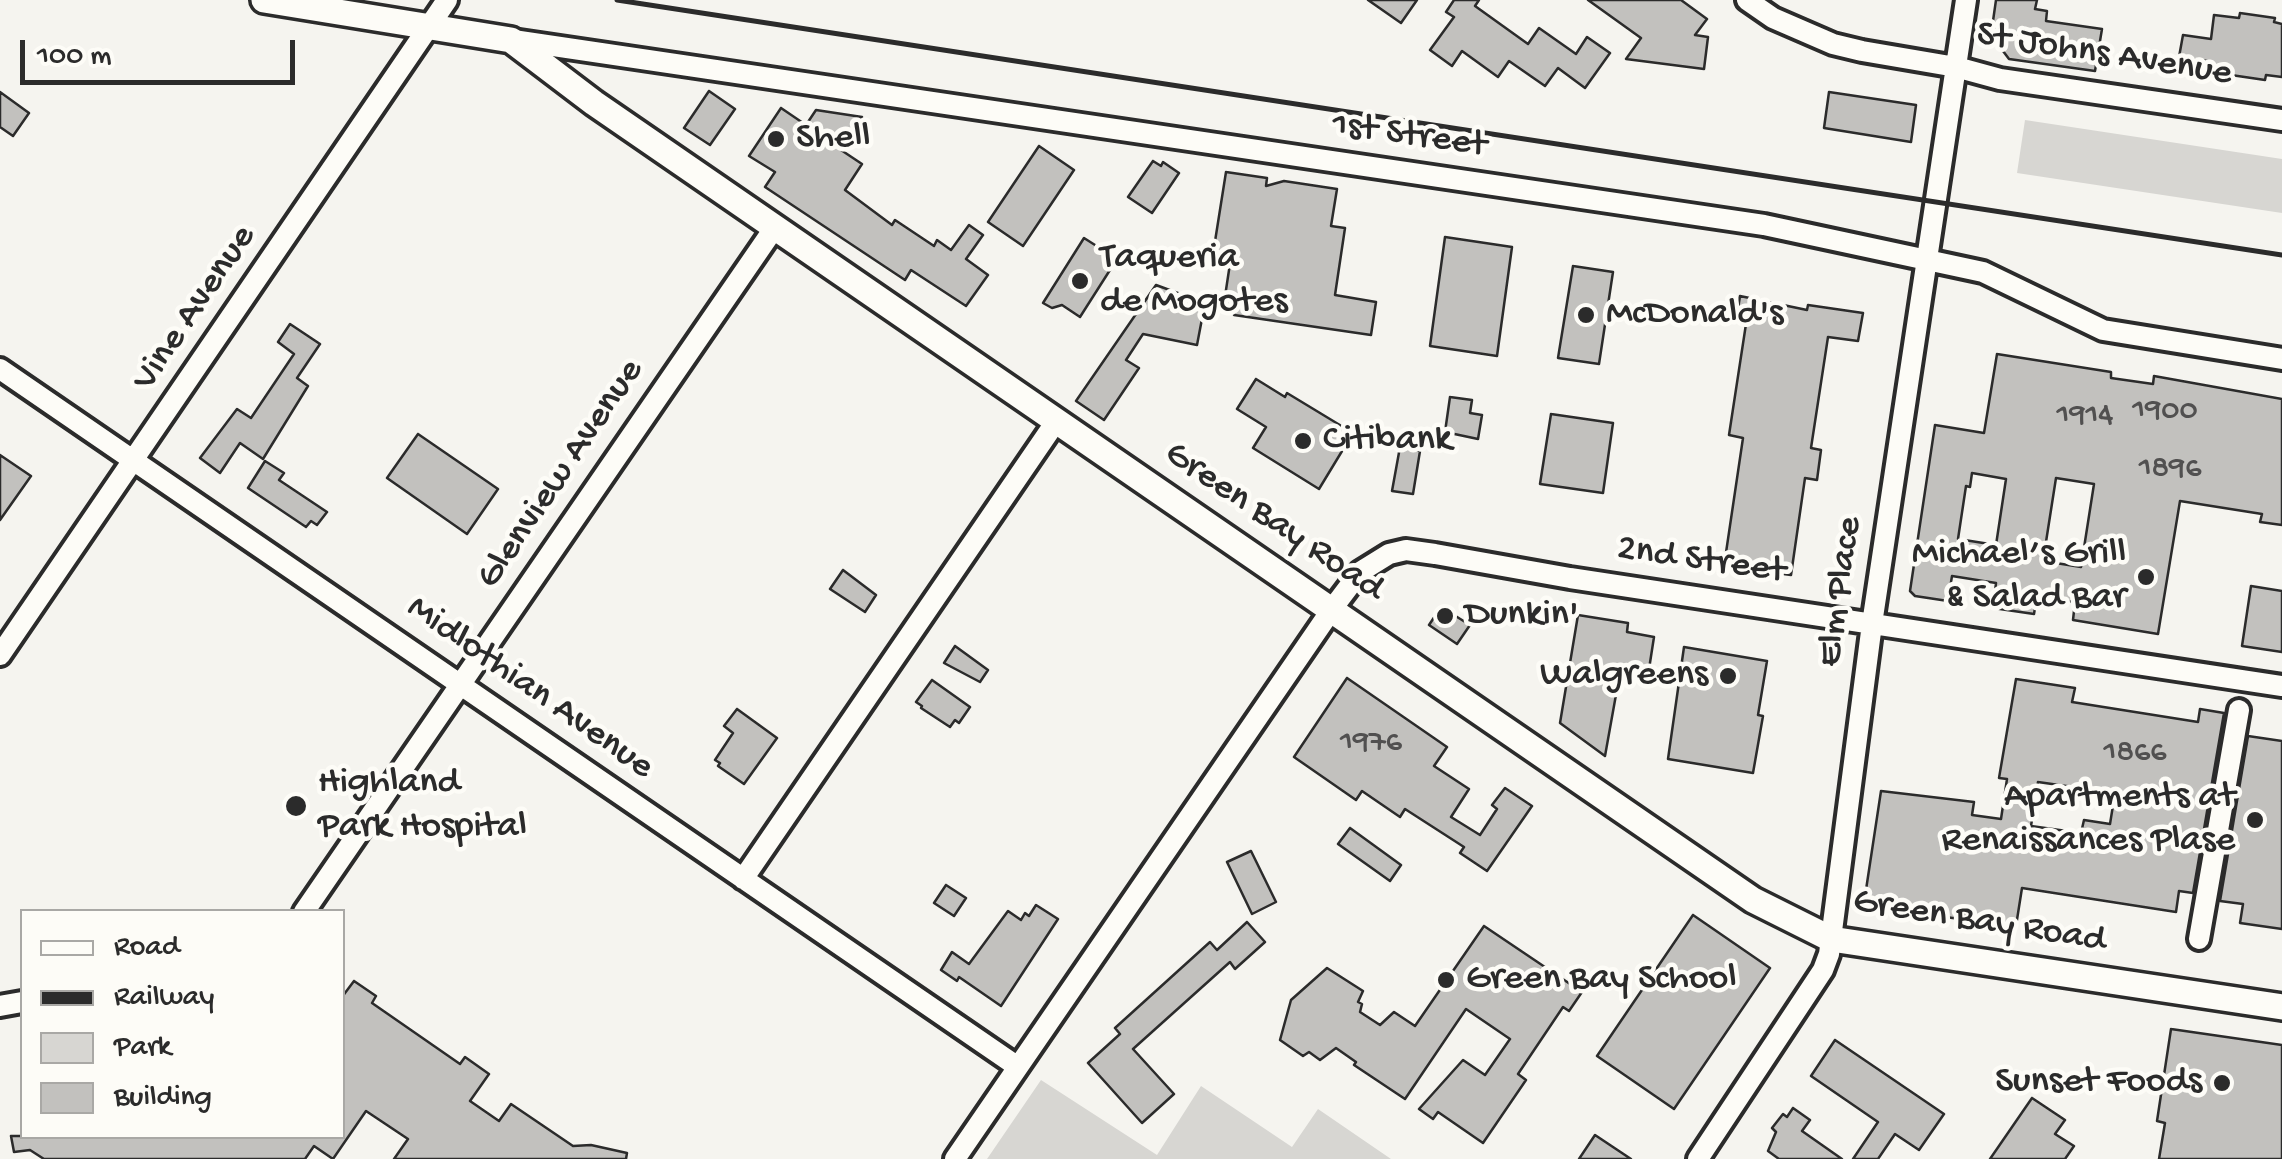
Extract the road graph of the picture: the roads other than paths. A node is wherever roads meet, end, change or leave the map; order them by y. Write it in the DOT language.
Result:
graph roads {
  1 [pos="264,0"];
  2 [pos="447,0"];
  3 [pos="1747,0"];
  4 [pos="1966,0"];
  5 [pos="428,26"];
  6 [pos="511,40"];
  7 [pos="1956,67"];
  8 [pos="2282,120"];
  9 [pos="775,227"];
  10 [pos="1928,259"];
  11 [pos="2282,359"];
  12 [pos="0,368"];
  13 [pos="1057,420"];
  14 [pos="134,462"];
  15 [pos="1332,609"];
  16 [pos="1872,624"];
  17 [pos="0,655"];
  18 [pos="461,684"];
  19 [pos="2282,686"];
  20 [pos="2240,710"];
  21 [pos="742,878"];
  22 [pos="306,909"];
  23 [pos="2200,938"];
  24 [pos="1831,939"];
  25 [pos="2282,1008"];
  26 [pos="1018,1067"];
  27 [pos="956,1159"];
  28 [pos="1698,1159"];
  1 -- 5 [label="main road, Green Bay Road"];
  2 -- 5 [label="street, Vine Avenue"];
  3 -- 7 [label="street, St Johns Avenue"];
  4 -- 7 [label="street, Elm Place"];
  5 -- 6 [label="main road, Green Bay Road"];
  5 -- 14 [label="street, Vine Avenue"];
  6 -- 9 [label="main road, Green Bay Road"];
  6 -- 10 [label="street, 1st Street"];
  7 -- 8 [label="street, St Johns Avenue"];
  7 -- 10 [label="street, Elm Place"];
  9 -- 13 [label="main road, Green Bay Road"];
  9 -- 18 [label="street, Glenview Avenue"];
  10 -- 11 [label="street, 1st Street"];
  10 -- 16 [label="street, Elm Place"];
  12 -- 14 [label="street, Midlothian Avenue"];
  13 -- 15 [label="main road, Green Bay Road"];
  13 -- 21 [label="street"];
  14 -- 17 [label="street, Vine Avenue"];
  14 -- 18 [label="street, Midlothian Avenue"];
  15 -- 16 [label="street, 2nd Street"];
  15 -- 24 [label="main road, Green Bay Road"];
  15 -- 26 [label="street"];
  16 -- 19 [label="street, 2nd Street"];
  16 -- 24 [label="street, Elm Place"];
  18 -- 21 [label="street, Midlothian Avenue"];
  18 -- 22 [label="street, Glenview Avenue"];
  20 -- 23 [label="street"];
  21 -- 26 [label="street, Midlothian Avenue"];
  24 -- 25 [label="main road, Green Bay Road"];
  24 -- 28 [label="street, Elm Place"];
  26 -- 27 [label="street"];
}
